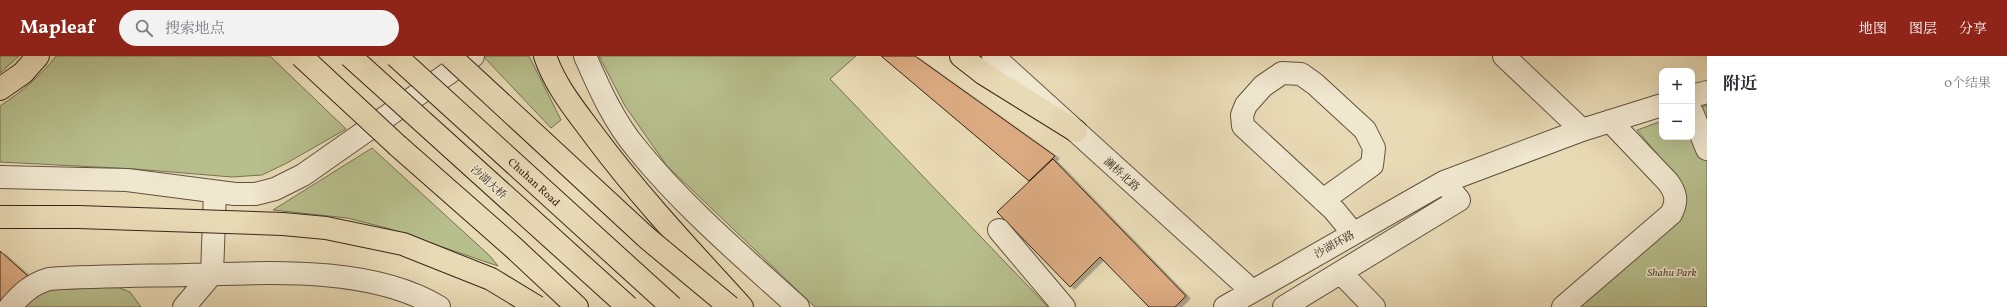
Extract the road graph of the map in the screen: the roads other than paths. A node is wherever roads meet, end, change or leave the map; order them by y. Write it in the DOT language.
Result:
graph roads {
  1 [pos="38,56"];
  2 [pos="301,56"];
  3 [pos="350,56"];
  4 [pos="396,56"];
  5 [pos="450,56"];
  6 [pos="473,56"];
  7 [pos="545,56"];
  8 [pos="585,56"];
  9 [pos="962,56"];
  10 [pos="993,56"];
  11 [pos="1504,56"];
  12 [pos="0,89"];
  13 [pos="1707,92"];
  14 [pos="1695,95"];
  15 [pos="1659,106"];
  16 [pos="1695,119"];
  17 [pos="1610,121"];
  18 [pos="1582,130"];
  19 [pos="1076,131"];
  20 [pos="1707,149"];
  21 [pos="0,177"];
  22 [pos="1444,182"];
  23 [pos="215,192"];
  24 [pos="1328,196"];
  25 [pos="0,217"];
  26 [pos="999,230"];
  27 [pos="1356,231"];
  28 [pos="1341,273"];
  29 [pos="212,274"];
  30 [pos="1252,290"];
  31 [pos="10,307"];
  32 [pos="184,307"];
  33 [pos="439,307"];
  34 [pos="537,307"];
  35 [pos="576,307"];
  36 [pos="628,307"];
  37 [pos="672,307"];
  38 [pos="730,307"];
  39 [pos="742,307"];
  40 [pos="798,307"];
  41 [pos="1064,307"];
  42 [pos="1226,307"];
  43 [pos="1284,307"];
  44 [pos="1374,307"];
  45 [pos="1563,307"];
  1 -- 12 [label="main road"];
  2 -- 35 [label="main road, bridge"];
  3 -- 36 [label="main road, 沙湖大桥, bridge"];
  4 -- 37 [label="main road, Chuhan Road, bridge"];
  5 -- 38 [label="main road, bridge"];
  6 -- 23 [label="street"];
  7 -- 39 [label="main road"];
  8 -- 40 [label="street"];
  9 -- 19 [label="main road"];
  10 -- 19 [label="street, 澜桥北路"];
  11 -- 18 [label="street"];
  13 -- 14 [label="street"];
  15 -- 17 [label="street, 沙湖环路"];
  16 -- 20 [label="street"];
  17 -- 18 [label="street, 沙湖环路"];
  17 -- 45 [label="street"];
  18 -- 22 [label="street, 沙湖环路"];
  19 -- 30 [label="street, 澜桥北路"];
  21 -- 23 [label="street"];
  22 -- 27 [label="street, 沙湖环路"];
  22 -- 28 [label="street"];
  23 -- 29 [label="street"];
  24 -- 24 [label="street"];
  24 -- 27 [label="street"];
  25 -- 34 [label="main road, bridge"];
  26 -- 41 [label="street"];
  27 -- 30 [label="street, 沙湖环路"];
  28 -- 43 [label="street"];
  28 -- 44 [label="street"];
  29 -- 31 [label="street"];
  29 -- 32 [label="street"];
  29 -- 33 [label="street"];
  30 -- 42 [label="street, 沙湖环路"];
}
